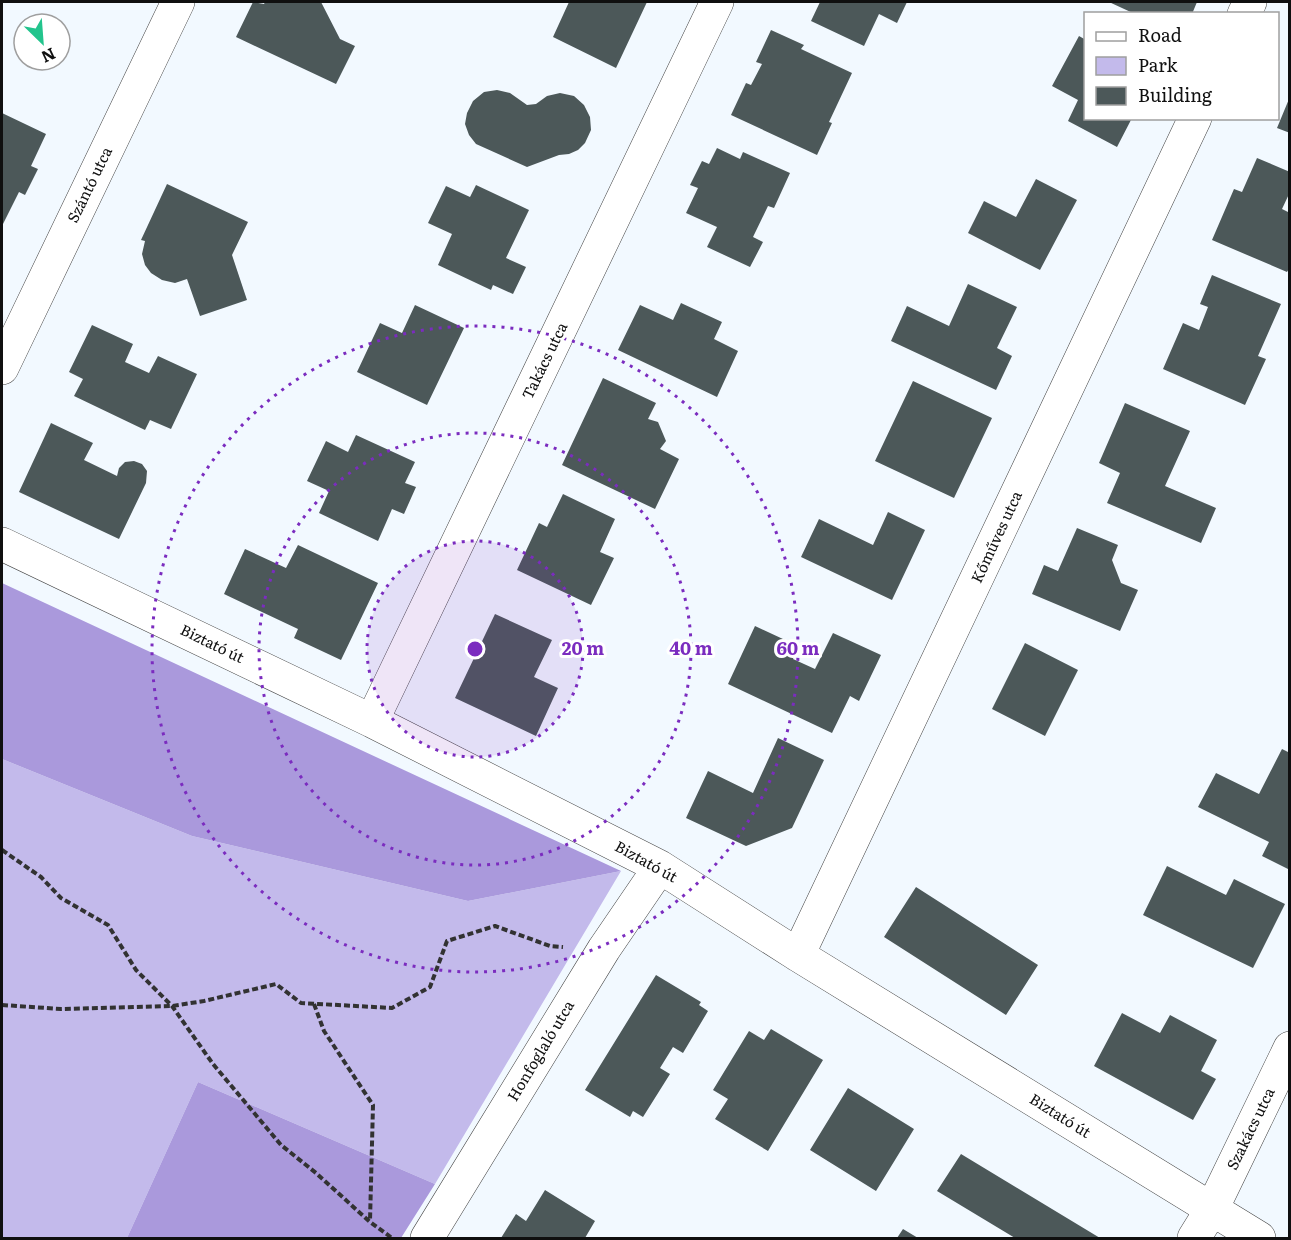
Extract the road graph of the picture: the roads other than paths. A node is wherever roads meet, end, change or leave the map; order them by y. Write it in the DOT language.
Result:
graph roads {
  1 [pos="178,2"];
  2 [pos="717,2"];
  3 [pos="1194,120"];
  4 [pos="2,368"];
  5 [pos="2,544"];
  6 [pos="372,721"];
  7 [pos="660,867"];
  8 [pos="798,955"];
  9 [pos="1290,1048"];
  10 [pos="1212,1209"];
  11 [pos="427,1239"];
  12 [pos="1194,1239"];
  13 [pos="1259,1239"];
  1 -- 4 [label="street, Szántó utca"];
  2 -- 6 [label="street, Takács utca"];
  3 -- 8 [label="street, Kőműves utca"];
  5 -- 6 [label="street, Biztató út"];
  6 -- 7 [label="street, Biztató út"];
  7 -- 8 [label="street, Biztató út"];
  7 -- 11 [label="street, Honfoglaló utca"];
  8 -- 10 [label="street, Biztató út"];
  9 -- 10 [label="street, Szakács utca"];
  10 -- 12 [label="street, Szakács utca"];
  10 -- 13 [label="street, Biztató út"];
}
